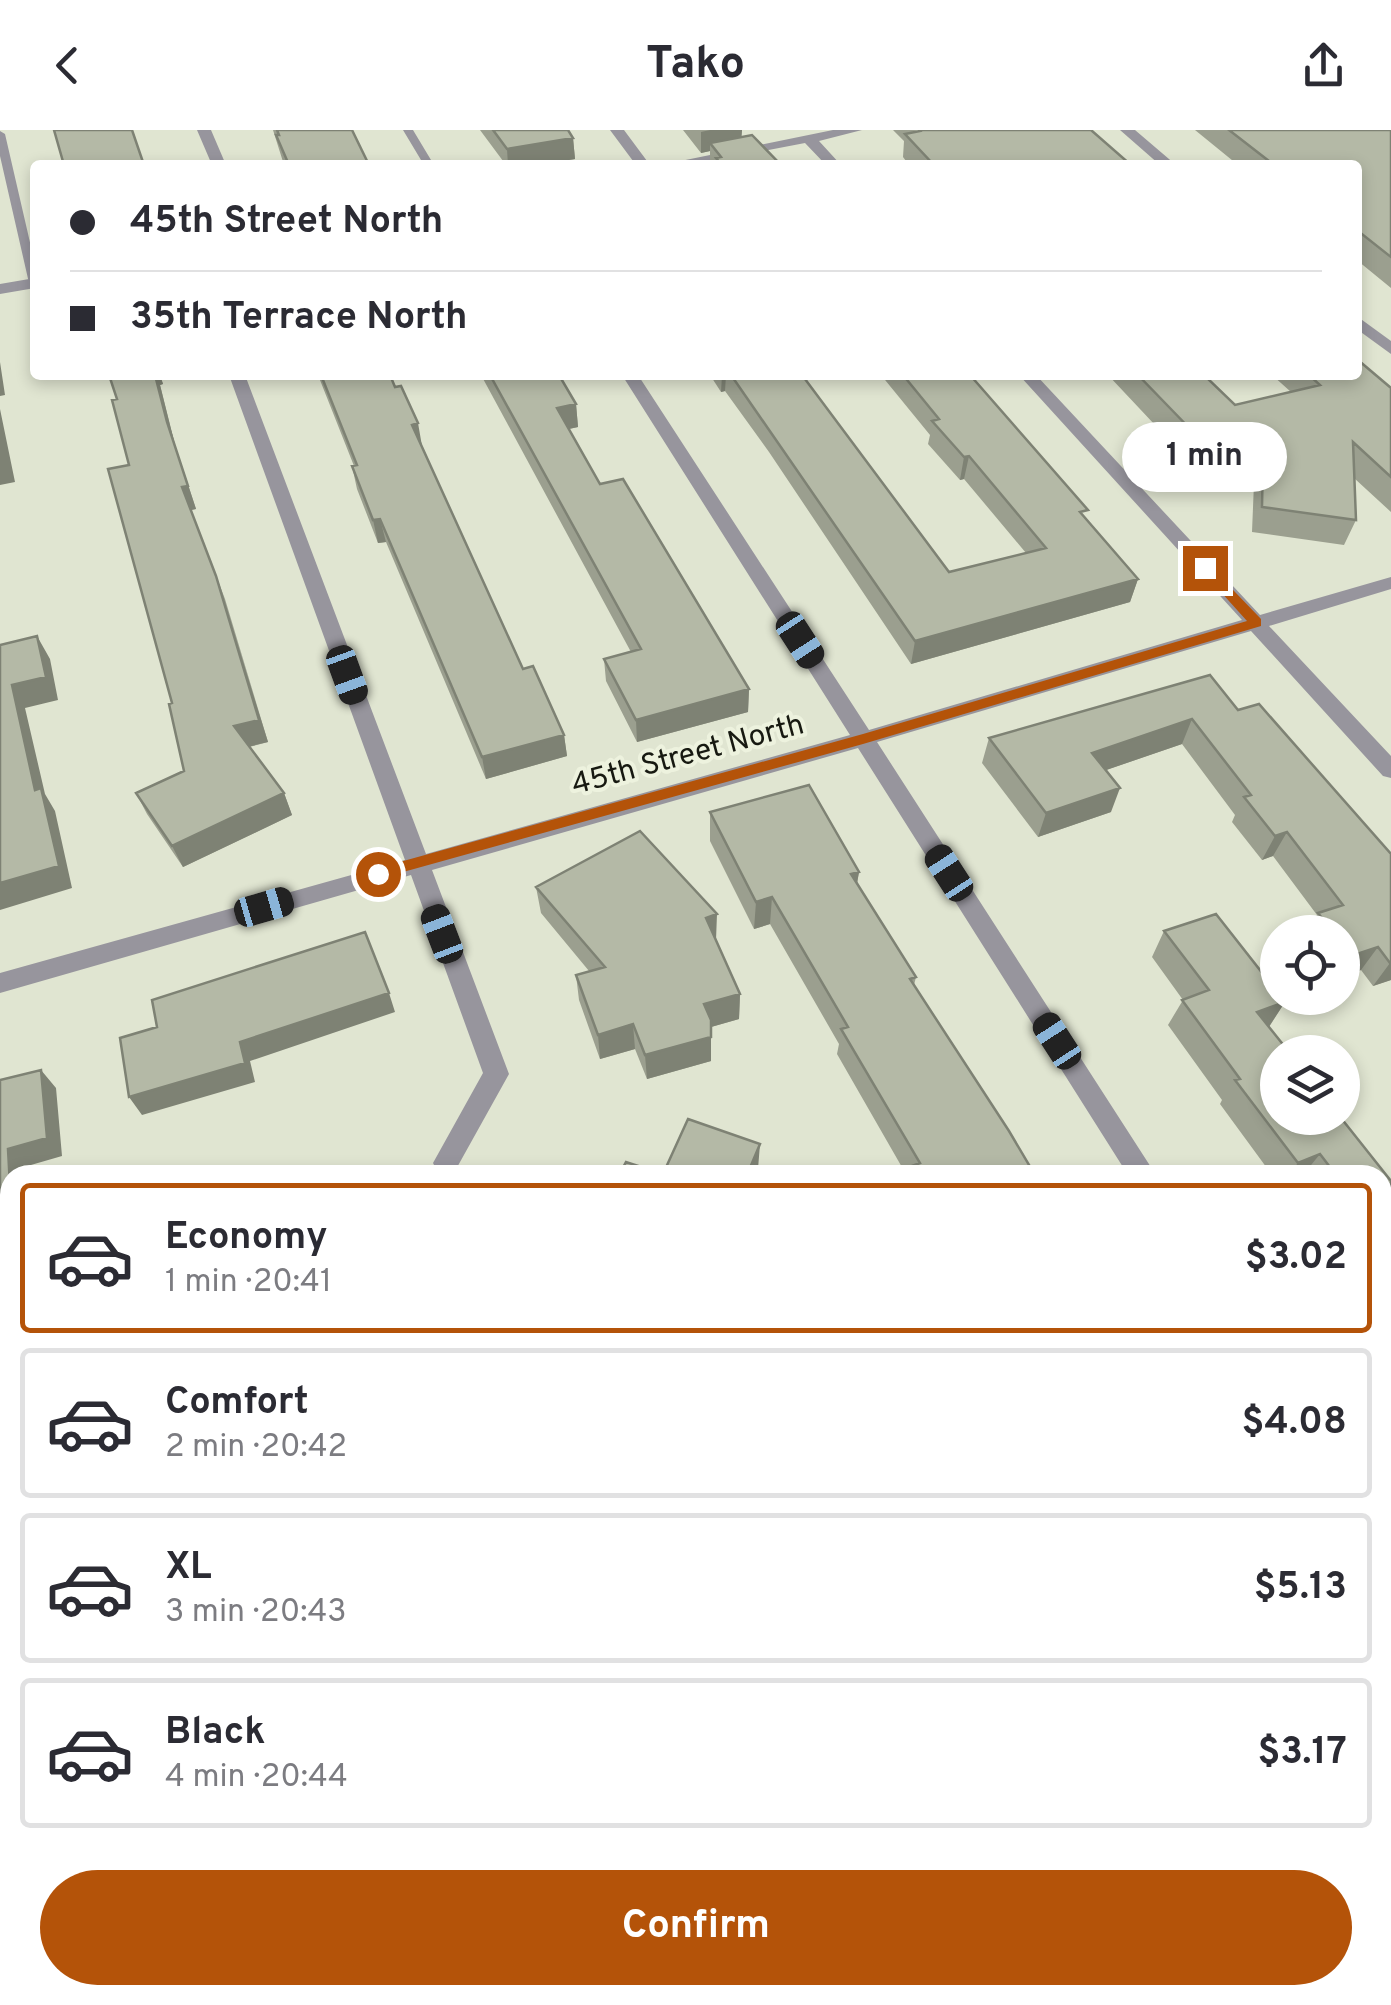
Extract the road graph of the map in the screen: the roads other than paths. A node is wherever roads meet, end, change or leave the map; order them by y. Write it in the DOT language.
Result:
graph roads {
  1 [pos="204,130"];
  2 [pos="408,130"];
  3 [pos="617,130"];
  4 [pos="855,130"];
  5 [pos="1127,130"];
  6 [pos="833,132"];
  7 [pos="0,134"];
  8 [pos="809,138"];
  9 [pos="216,160"];
  10 [pos="426,160"];
  11 [pos="640,160"];
  12 [pos="694,160"];
  13 [pos="829,160"];
  14 [pos="1163,160"];
  15 [pos="30,265"];
  16 [pos="30,284"];
  17 [pos="0,289"];
  18 [pos="1362,325"];
  19 [pos="1391,350"];
  20 [pos="240,380"];
  21 [pos="633,380"];
  22 [pos="1033,380"];
  23 [pos="1391,583"];
  24 [pos="1256,622"];
  25 [pos="863,739"];
  26 [pos="1391,770"];
  27 [pos="416,863"];
  28 [pos="0,984"];
  29 [pos="446,1163"];
  30 [pos="1137,1165"];
  1 -- 9 [label="street"];
  2 -- 10 [label="lane"];
  3 -- 11 [label="street"];
  4 -- 6 [label="street"];
  5 -- 14 [label="street"];
  6 -- 8 [label="street"];
  7 -- 15 [label="lane"];
  8 -- 12 [label="street"];
  8 -- 13 [label="street"];
  16 -- 17 [label="street"];
  18 -- 19 [label="street"];
  20 -- 27 [label="street"];
  21 -- 25 [label="street"];
  22 -- 24 [label="street"];
  23 -- 24 [label="street, 45th Street North"];
  24 -- 25 [label="street, 45th Street North"];
  24 -- 26 [label="street"];
  25 -- 27 [label="street, 45th Street North"];
  25 -- 30 [label="street"];
  27 -- 28 [label="street, 45th Street North"];
  27 -- 29 [label="street"];
}
